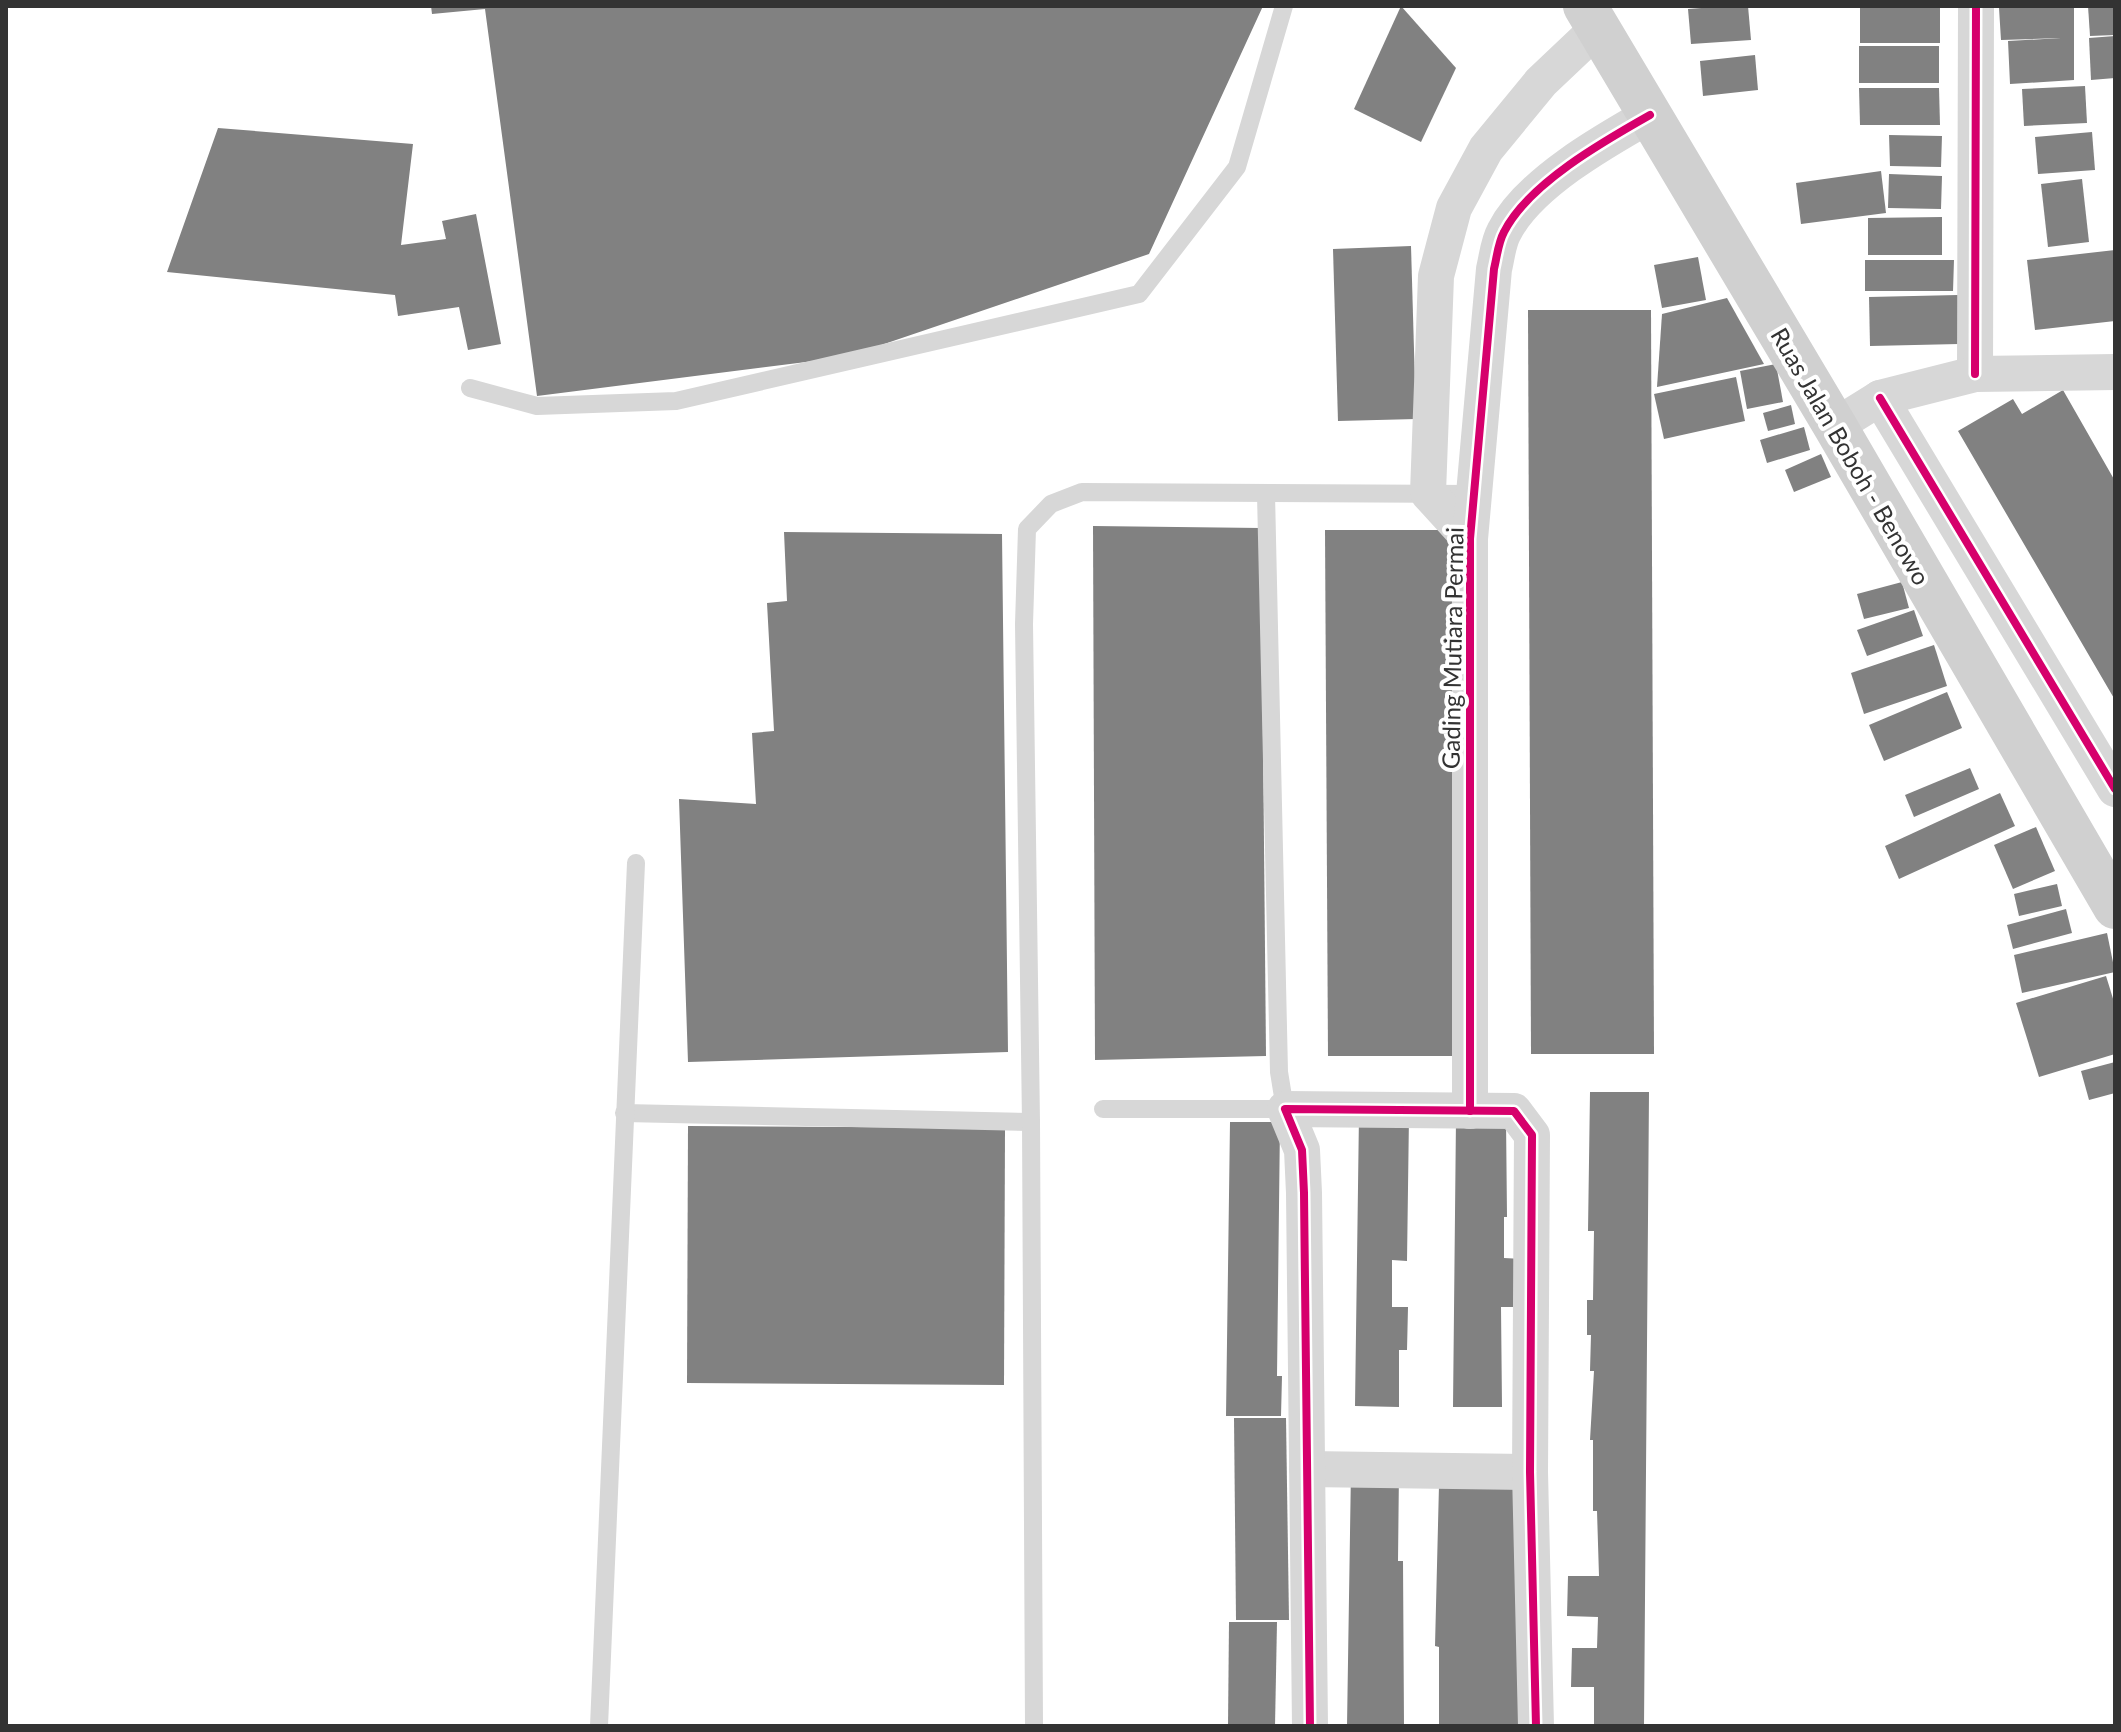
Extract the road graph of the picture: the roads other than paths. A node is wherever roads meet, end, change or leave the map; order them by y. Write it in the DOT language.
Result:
graph roads {
  1 [pos="1284,6"];
  2 [pos="1976,6"];
  3 [pos="1592,17"];
  4 [pos="1650,115"];
  5 [pos="1454,208"];
  6 [pos="1502,235"];
  7 [pos="2115,372"];
  8 [pos="1975,374"];
  9 [pos="470,388"];
  10 [pos="1880,398"];
  11 [pos="1835,426"];
  12 [pos="1428,493"];
  13 [pos="1266,494"];
  14 [pos="1475,494"];
  15 [pos="1470,539"];
  16 [pos="2115,789"];
  17 [pos="636,863"];
  18 [pos="2115,907"];
  19 [pos="1103,1109"];
  20 [pos="1285,1109"];
  21 [pos="1470,1111"];
  22 [pos="624,1113"];
  23 [pos="1031,1122"];
  24 [pos="1307,1469"];
  25 [pos="1530,1472"];
  26 [pos="599,1726"];
  27 [pos="1034,1726"];
  28 [pos="1310,1726"];
  29 [pos="1536,1726"];
  1 -- 9 [label="lane"];
  2 -- 8 [label="street"];
  3 -- 4 [label="main road, Ruas Jalan Boboh - Benowo"];
  3 -- 5 [label="street, Gading Mutiara Permai"];
  4 -- 6 [label="street, Gading Mutiara Permai"];
  4 -- 11 [label="main road, Ruas Jalan Boboh - Benowo"];
  5 -- 6 [label="street"];
  5 -- 12 [label="street, Gading Mutiara Permai"];
  6 -- 14 [label="street, Gading Mutiara Permai"];
  7 -- 8 [label="street"];
  8 -- 10 [label="street"];
  10 -- 11 [label="street"];
  10 -- 16 [label="street"];
  11 -- 18 [label="main road, Ruas Jalan Boboh - Benowo"];
  12 -- 13 [label="lane, Gading Mutiara Permai"];
  12 -- 14 [label="lane, Gading Mutiara Permai"];
  12 -- 15 [label="street, Gading Mutiara Permai"];
  13 -- 20 [label="lane"];
  13 -- 23 [label="lane, Gading Mutiara Permai"];
  14 -- 15 [label="street, Gading Mutiara Permai"];
  15 -- 21 [label="street, Gading Mutiara Permai"];
  17 -- 22 [label="lane"];
  19 -- 20 [label="lane"];
  20 -- 21 [label="street"];
  20 -- 24 [label="street"];
  21 -- 25 [label="street"];
  22 -- 23 [label="lane"];
  22 -- 26 [label="lane"];
  23 -- 27 [label="lane, Gading Mutiara Permai"];
  24 -- 25 [label="street"];
  24 -- 28 [label="street"];
  25 -- 29 [label="street"];
}
